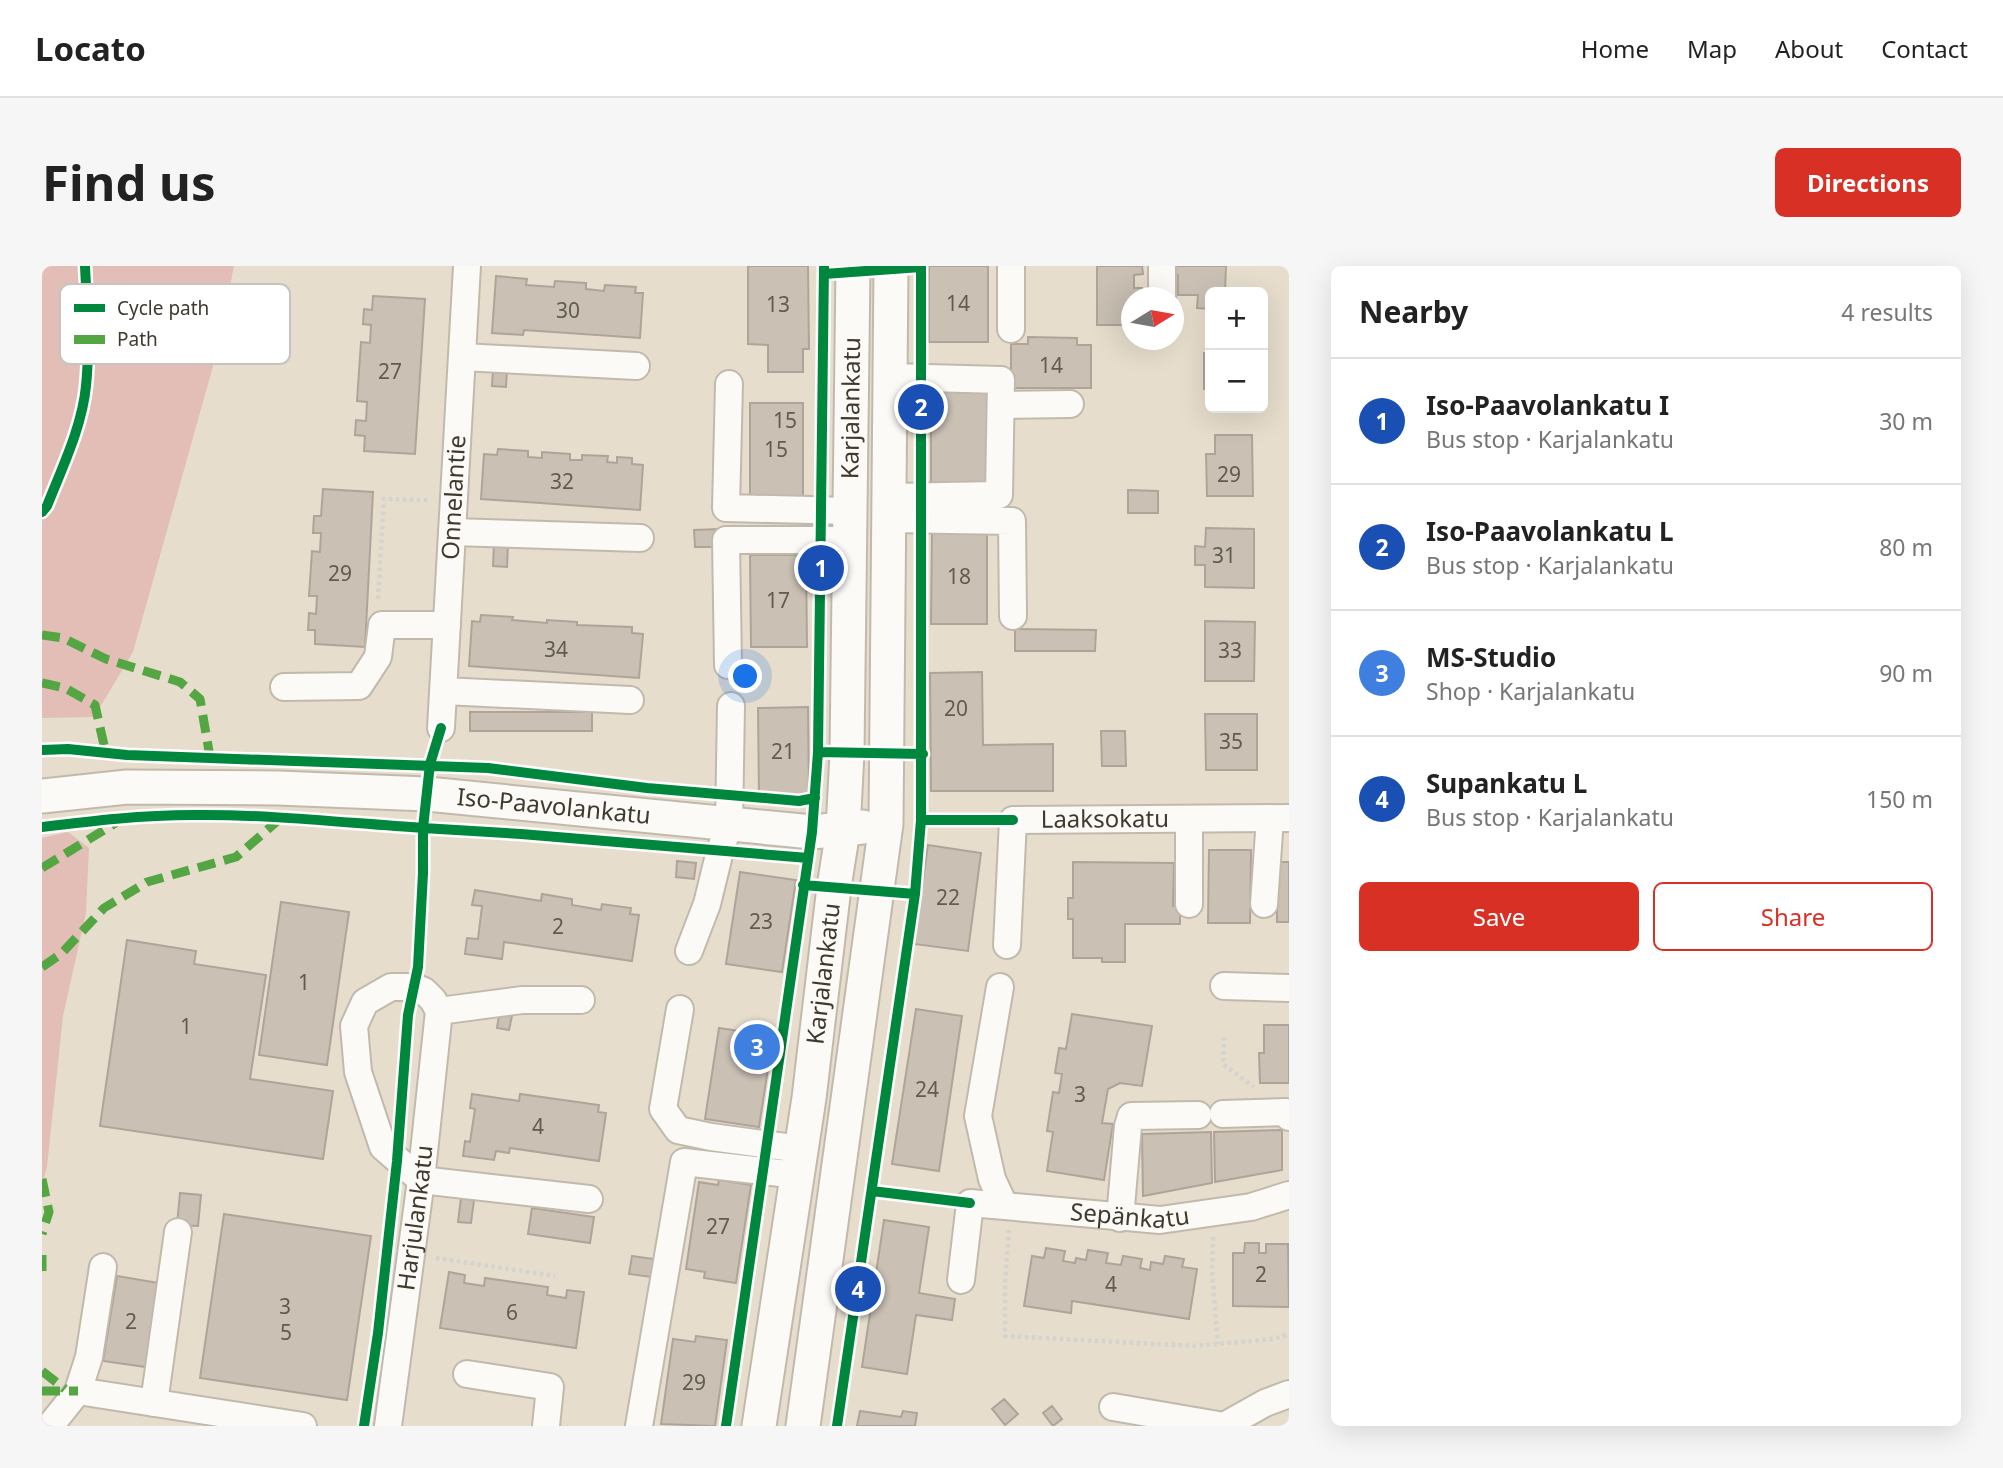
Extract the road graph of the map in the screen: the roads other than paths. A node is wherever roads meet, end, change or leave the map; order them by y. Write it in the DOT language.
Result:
graph roads {
  1 [pos="467,266"];
  2 [pos="853,266"];
  3 [pos="891,266"];
  4 [pos="1011,266"];
  5 [pos="1162,266"];
  6 [pos="1162,287"];
  7 [pos="1012,328"];
  8 [pos="462,357"];
  9 [pos="636,366"];
  10 [pos="891,377"];
  11 [pos="729,384"];
  12 [pos="1070,404"];
  13 [pos="1000,405"];
  14 [pos="890,508"];
  15 [pos="850,526"];
  16 [pos="452,532"];
  17 [pos="640,538"];
  18 [pos="1013,616"];
  19 [pos="447,625"];
  20 [pos="728,665"];
  21 [pos="284,687"];
  22 [pos="444,691"];
  23 [pos="630,700"];
  24 [pos="731,706"];
  25 [pos="441,728"];
  26 [pos="45,797"];
  27 [pos="1279,818"];
  28 [pos="1189,819"];
  29 [pos="886,824"];
  30 [pos="729,825"];
  31 [pos="844,830"];
  32 [pos="1189,904"];
  33 [pos="1265,904"];
  34 [pos="1007,945"];
  35 [pos="689,951"];
  36 [pos="1224,986"];
  37 [pos="1000,987"];
  38 [pos="1289,988"];
  39 [pos="581,1000"];
  40 [pos="680,1009"];
  41 [pos="439,1011"];
  42 [pos="1289,1117"];
  43 [pos="799,1162"];
  44 [pos="421,1180"];
  45 [pos="1289,1195"];
  46 [pos="589,1199"];
  47 [pos="1004,1205"];
  48 [pos="1120,1217"];
  49 [pos="177,1232"];
  50 [pos="103,1267"];
  51 [pos="961,1280"];
  52 [pos="467,1374"];
  53 [pos="78,1391"];
  54 [pos="1289,1394"];
  55 [pos="154,1403"];
  56 [pos="1113,1407"];
  57 [pos="179,1417"];
  58 [pos="50,1426"];
  59 [pos="303,1426"];
  60 [pos="388,1426"];
  61 [pos="546,1426"];
  62 [pos="639,1426"];
  63 [pos="759,1426"];
  64 [pos="803,1426"];
  1 -- 8 [label="street, Onnelantie"];
  2 -- 15 [label="main road, Karjalankatu"];
  3 -- 10 [label="main road, Karjalankatu"];
  4 -- 7 [label="street"];
  5 -- 6 [label="street"];
  8 -- 9 [label="street"];
  8 -- 16 [label="street, Onnelantie"];
  10 -- 13 [label="street"];
  10 -- 14 [label="main road, Karjalankatu"];
  11 -- 15 [label="street"];
  12 -- 13 [label="street"];
  13 -- 14 [label="street"];
  14 -- 18 [label="street"];
  14 -- 29 [label="main road, Karjalankatu"];
  15 -- 20 [label="street"];
  15 -- 31 [label="main road, Karjalankatu"];
  16 -- 17 [label="street"];
  16 -- 19 [label="street, Onnelantie"];
  19 -- 21 [label="street"];
  19 -- 22 [label="street, Onnelantie"];
  22 -- 23 [label="street"];
  22 -- 25 [label="street, Onnelantie"];
  24 -- 30 [label="street"];
  26 -- 30 [label="main road, Iso-Paavolankatu"];
  27 -- 28 [label="street, Laaksokatu"];
  27 -- 33 [label="street"];
  28 -- 32 [label="street"];
  28 -- 34 [label="street, Laaksokatu"];
  29 -- 31 [label="main road, Iso-Paavolankatu"];
  29 -- 64 [label="main road, Karjalankatu"];
  30 -- 31 [label="main road, Iso-Paavolankatu"];
  30 -- 35 [label="street"];
  31 -- 43 [label="main road, Karjalankatu"];
  36 -- 38 [label="street"];
  37 -- 47 [label="street"];
  39 -- 41 [label="street"];
  40 -- 43 [label="street"];
  41 -- 44 [label="street, Harjulankatu"];
  41 -- 44 [label="street"];
  42 -- 48 [label="street"];
  43 -- 62 [label="street"];
  43 -- 63 [label="main road, Karjalankatu"];
  44 -- 46 [label="street"];
  44 -- 60 [label="street, Harjulankatu"];
  45 -- 48 [label="street, Sepänkatu"];
  47 -- 48 [label="street, Sepänkatu"];
  47 -- 51 [label="street, Sepänkatu"];
  49 -- 55 [label="street"];
  50 -- 53 [label="street"];
  52 -- 61 [label="street"];
  53 -- 55 [label="street"];
  53 -- 58 [label="street"];
  54 -- 56 [label="street"];
  55 -- 57 [label="street"];
  57 -- 59 [label="street"];
}
